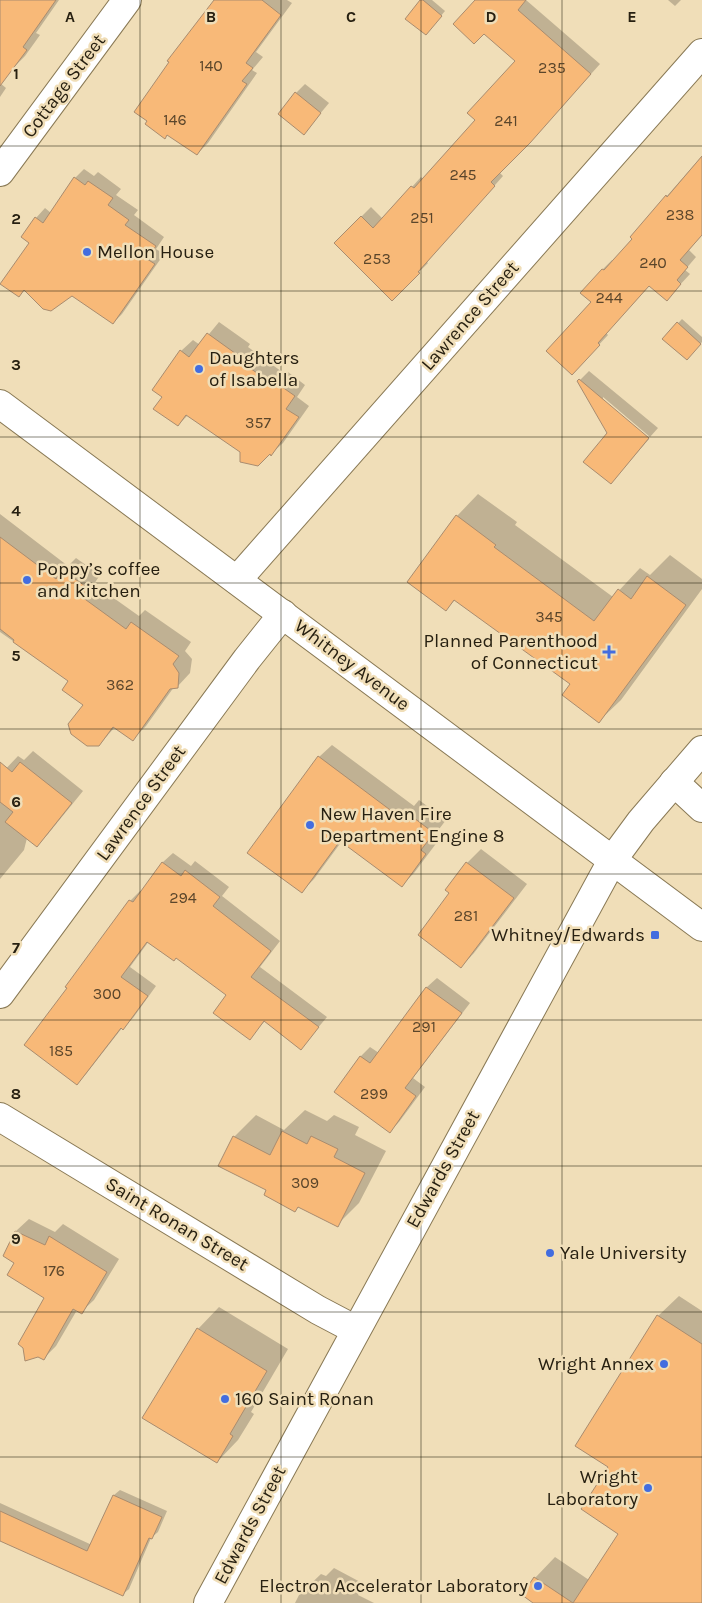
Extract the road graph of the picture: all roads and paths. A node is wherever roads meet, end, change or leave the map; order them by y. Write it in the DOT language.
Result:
graph roads {
  1 [pos="127,0"];
  2 [pos="702,52"];
  3 [pos="0,172"];
  4 [pos="0,404"];
  5 [pos="236,580"];
  6 [pos="283,614"];
  7 [pos="702,750"];
  8 [pos="674,782"];
  9 [pos="702,808"];
  10 [pos="612,859"];
  11 [pos="702,927"];
  12 [pos="0,994"];
  13 [pos="0,1117"];
  14 [pos="356,1330"];
  15 [pos="208,1603"];
  1 -- 3 [label="street, Cottage Street"];
  2 -- 5 [label="street, Lawrence Street"];
  4 -- 5 [label="street, Whitney Avenue"];
  5 -- 6 [label="street, Whitney Avenue"];
  6 -- 10 [label="street, Whitney Avenue"];
  6 -- 12 [label="street, Lawrence Street"];
  7 -- 8 [label="street, Edwards Street"];
  8 -- 9 [label="street"];
  8 -- 10 [label="street, Edwards Street"];
  10 -- 11 [label="street, Whitney Avenue"];
  10 -- 14 [label="street, Edwards Street"];
  13 -- 14 [label="street, Saint Ronan Street"];
  14 -- 15 [label="street, Edwards Street"];
}
